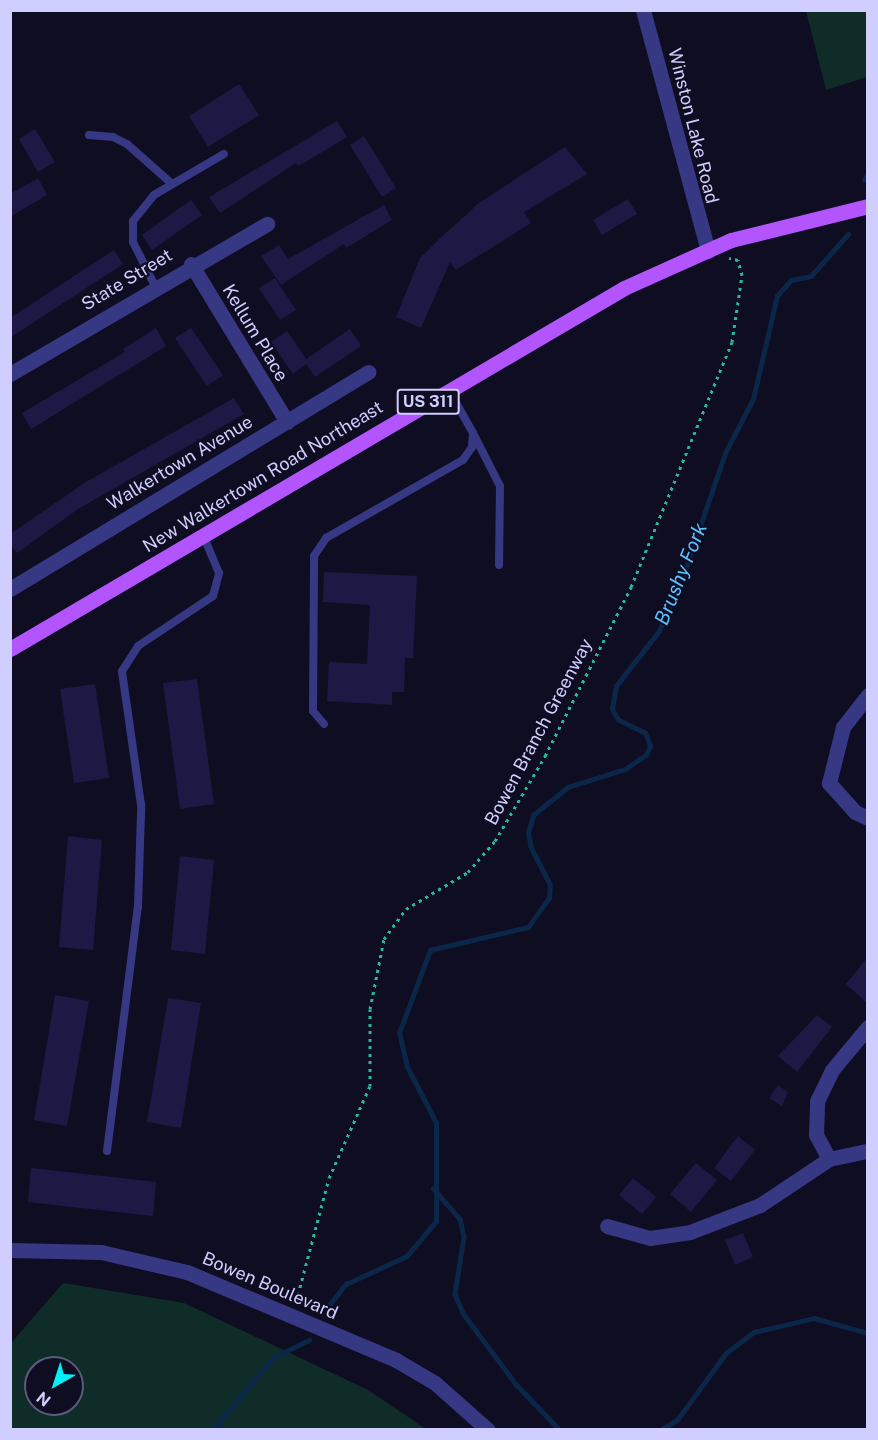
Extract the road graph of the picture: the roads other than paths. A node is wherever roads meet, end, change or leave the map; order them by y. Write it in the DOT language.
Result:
graph roads {
  1 [pos="643,10"];
  2 [pos="89,135"];
  3 [pos="224,154"];
  4 [pos="171,184"];
  5 [pos="867,206"];
  6 [pos="267,224"];
  7 [pos="708,251"];
  8 [pos="191,264"];
  9 [pos="154,286"];
  10 [pos="369,372"];
  11 [pos="10,374"];
  12 [pos="449,390"];
  13 [pos="287,422"];
  14 [pos="474,433"];
  15 [pos="203,535"];
  16 [pos="499,565"];
  17 [pos="10,589"];
  18 [pos="10,650"];
  19 [pos="867,695"];
  20 [pos="324,724"];
  21 [pos="861,815"];
  22 [pos="867,1027"];
  23 [pos="107,1151"];
  24 [pos="867,1151"];
  25 [pos="829,1159"];
  26 [pos="607,1226"];
  27 [pos="10,1250"];
  28 [pos="488,1430"];
  1 -- 7 [label="street, Winston Lake Road"];
  2 -- 4 [label="lane"];
  3 -- 4 [label="lane"];
  4 -- 9 [label="lane"];
  5 -- 7 [label="main road, New Walkertown Road Northeast / US 311"];
  6 -- 8 [label="street, State Street"];
  7 -- 12 [label="main road, New Walkertown Road Northeast / US 311"];
  8 -- 9 [label="street, State Street"];
  8 -- 13 [label="street, Kellum Place"];
  9 -- 11 [label="street, State Street"];
  10 -- 13 [label="street, Walkertown Avenue"];
  12 -- 14 [label="lane"];
  12 -- 15 [label="main road, New Walkertown Road Northeast / US 311"];
  13 -- 17 [label="street, Walkertown Avenue"];
  14 -- 16 [label="lane"];
  14 -- 20 [label="lane"];
  15 -- 18 [label="main road, New Walkertown Road Northeast / US 311"];
  15 -- 23 [label="lane"];
  19 -- 21 [label="street"];
  22 -- 25 [label="street"];
  24 -- 25 [label="street"];
  25 -- 26 [label="street"];
  27 -- 28 [label="street, Bowen Boulevard"];
}
